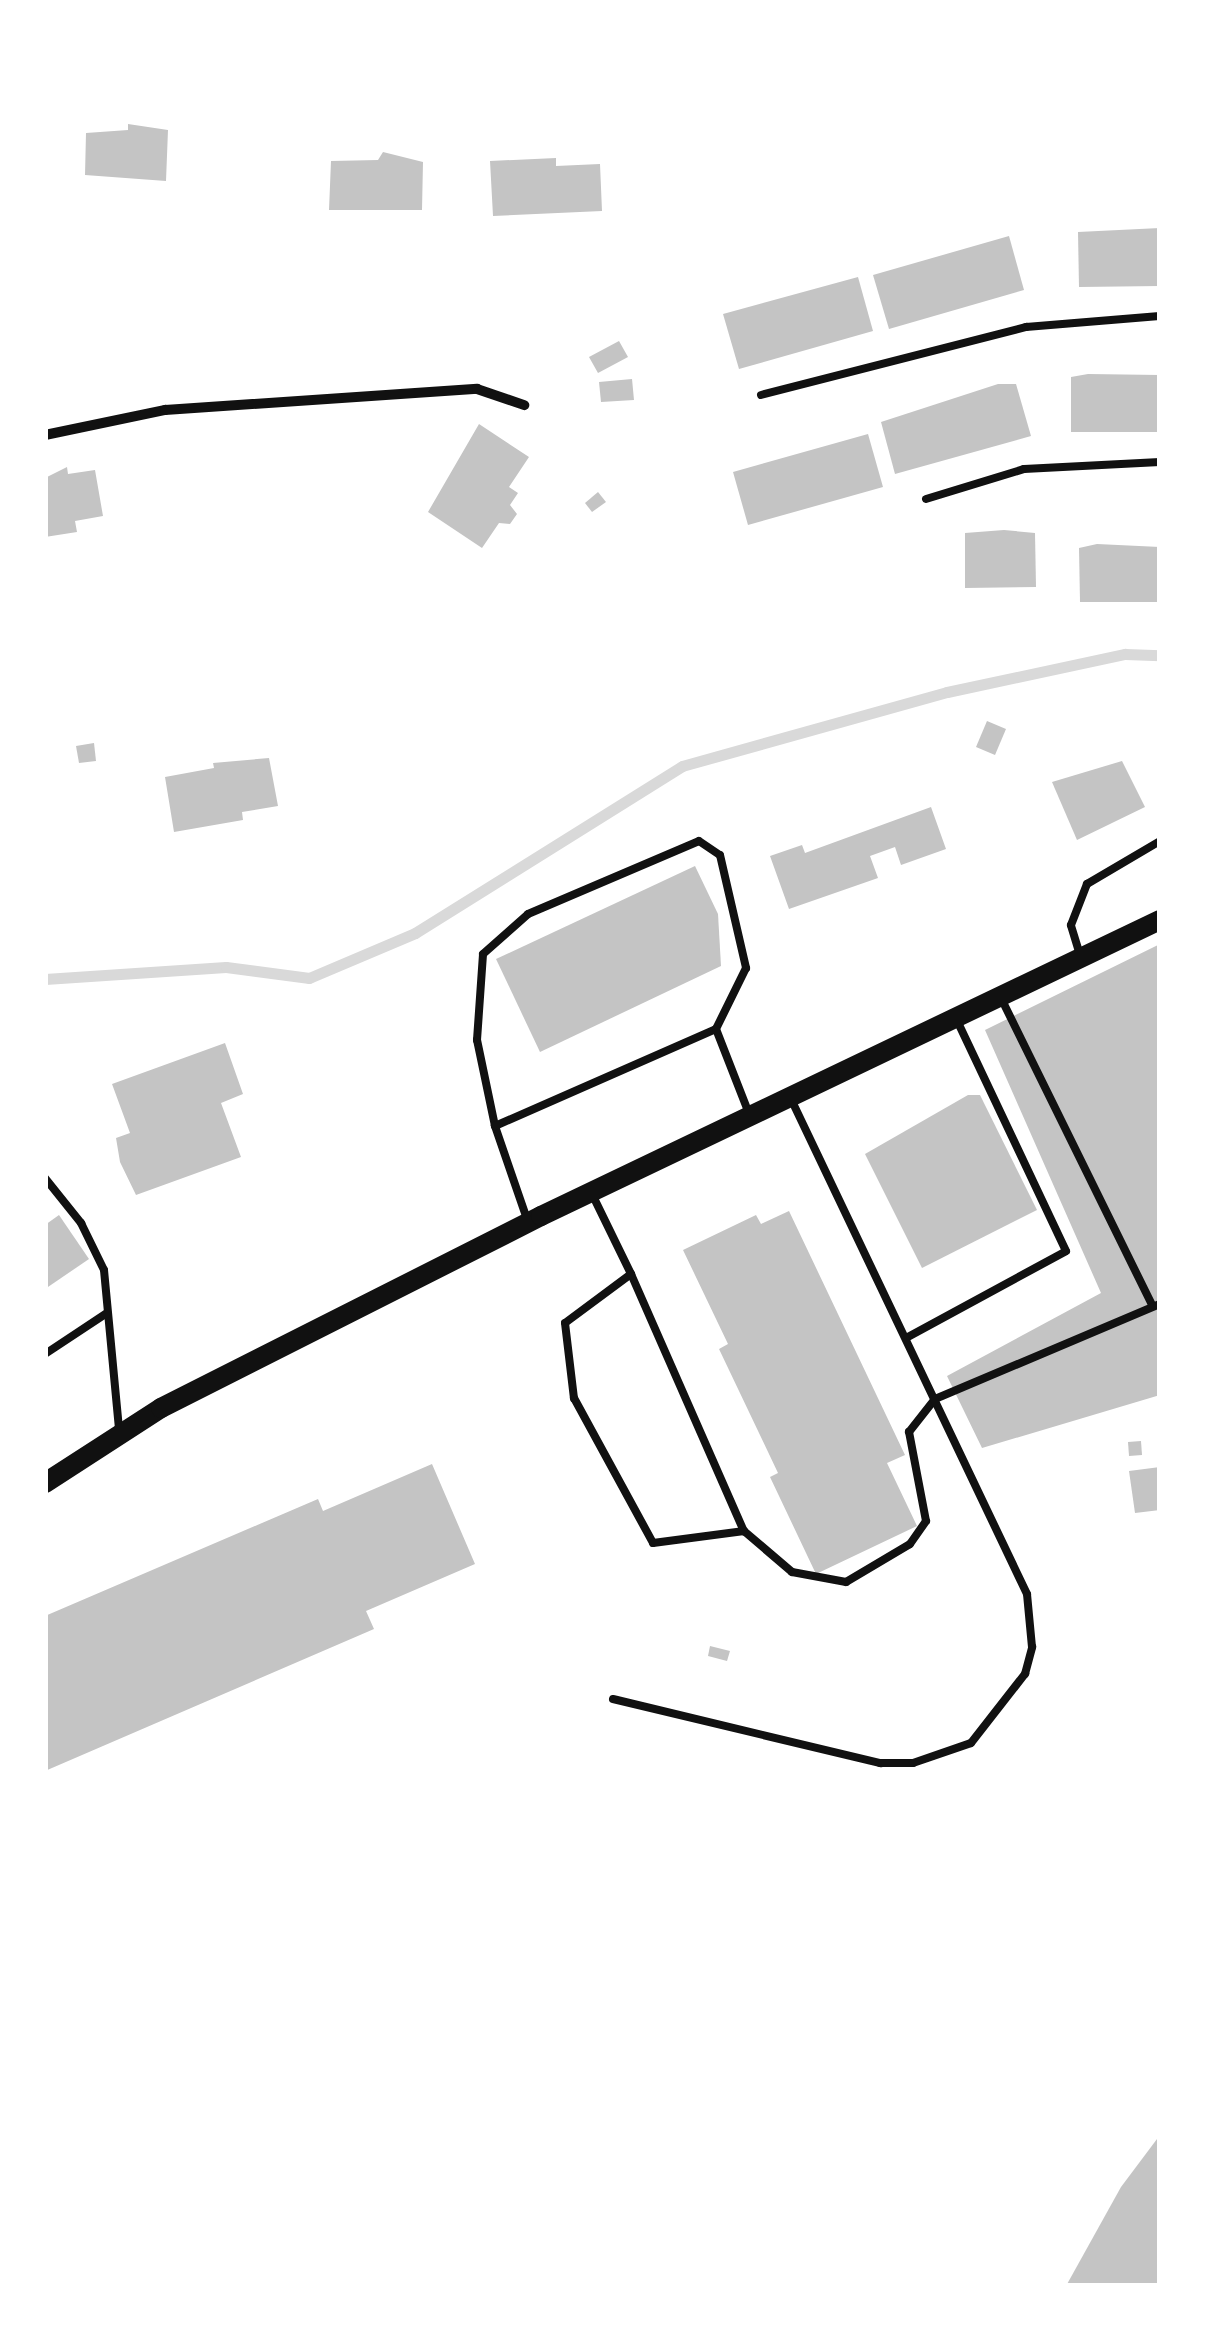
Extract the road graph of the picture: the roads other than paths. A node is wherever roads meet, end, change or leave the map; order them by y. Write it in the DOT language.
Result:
graph roads {
  1 [pos="1160,316"];
  2 [pos="762,396"];
  3 [pos="524,406"];
  4 [pos="45,435"];
  5 [pos="1160,462"];
  6 [pos="926,499"];
  7 [pos="1160,841"];
  8 [pos="1160,920"];
  9 [pos="1080,958"];
  10 [pos="1000,996"];
  11 [pos="956,1018"];
  12 [pos="716,1030"];
  13 [pos="790,1097"];
  14 [pos="750,1116"];
  15 [pos="495,1126"];
  16 [pos="45,1178"];
  17 [pos="591,1192"];
  18 [pos="528,1222"];
  19 [pos="631,1274"];
  20 [pos="1156,1305"];
  21 [pos="107,1313"];
  22 [pos="906,1338"];
  23 [pos="45,1354"];
  24 [pos="935,1399"];
  25 [pos="120,1435"];
  26 [pos="45,1482"];
  27 [pos="744,1531"];
  28 [pos="613,1700"];
  1 -- 2 [label="lane"];
  3 -- 4 [label="street"];
  5 -- 6 [label="lane"];
  7 -- 9 [label="lane"];
  8 -- 9 [label="main road"];
  9 -- 10 [label="main road"];
  10 -- 11 [label="main road"];
  10 -- 20 [label="lane"];
  11 -- 13 [label="main road"];
  11 -- 22 [label="lane"];
  12 -- 14 [label="lane"];
  12 -- 15 [label="lane"];
  12 -- 15 [label="lane"];
  13 -- 14 [label="main road"];
  13 -- 22 [label="lane"];
  14 -- 17 [label="main road"];
  15 -- 18 [label="lane"];
  16 -- 21 [label="lane"];
  17 -- 18 [label="main road"];
  17 -- 19 [label="lane"];
  18 -- 25 [label="main road"];
  19 -- 27 [label="lane"];
  19 -- 27 [label="lane"];
  20 -- 24 [label="lane"];
  21 -- 23 [label="lane"];
  21 -- 25 [label="lane"];
  22 -- 24 [label="lane"];
  24 -- 27 [label="lane"];
  24 -- 28 [label="lane"];
  25 -- 26 [label="main road"];
}
